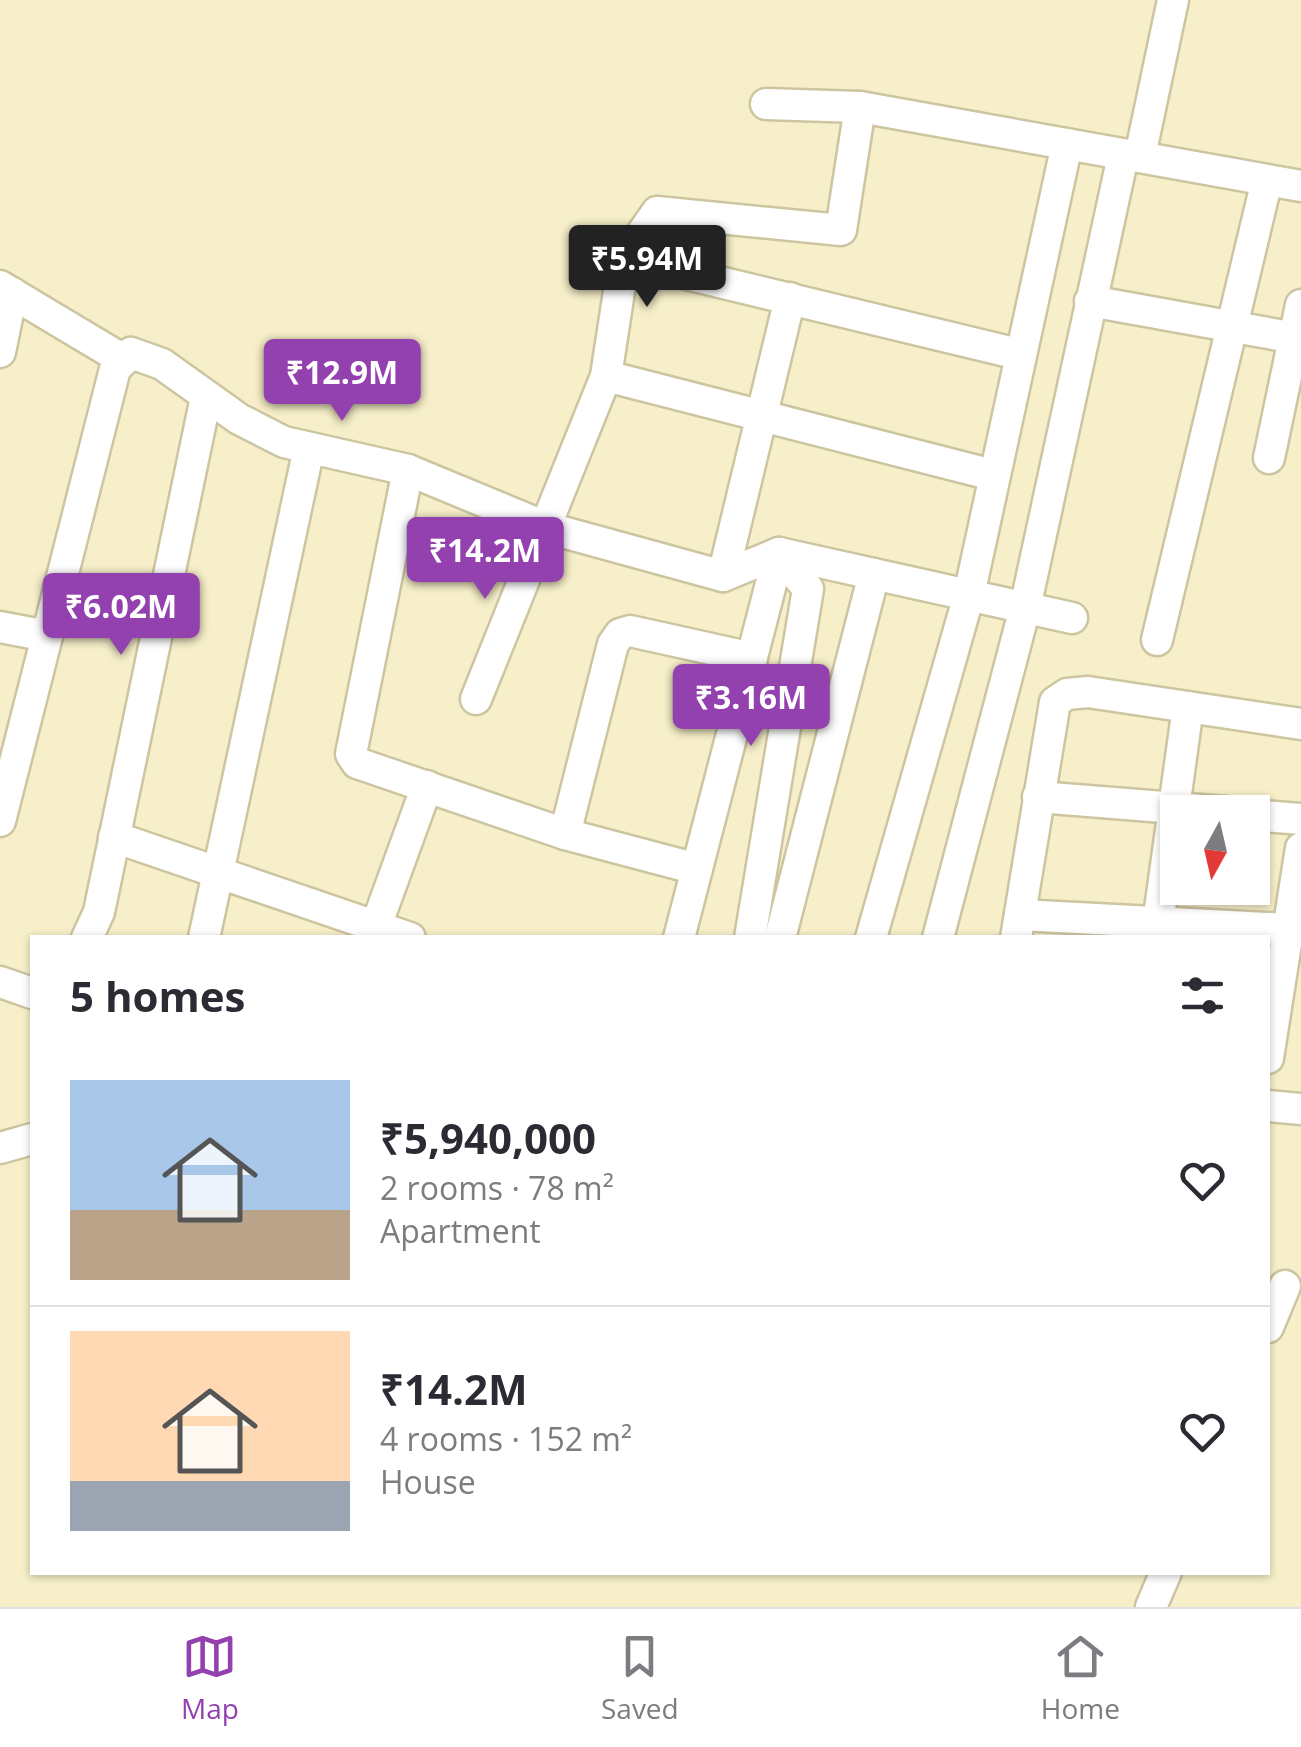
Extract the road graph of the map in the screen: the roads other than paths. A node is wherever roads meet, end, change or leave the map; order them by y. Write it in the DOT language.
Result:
graph roads {
  1 [pos="1173,0"];
  2 [pos="766,104"];
  3 [pos="860,107"];
  4 [pos="1066,144"];
  5 [pos="1131,156"];
  6 [pos="1267,180"];
  7 [pos="1301,186"];
  8 [pos="624,259"];
  9 [pos="6,289"];
  10 [pos="790,298"];
  11 [pos="1090,301"];
  12 [pos="1301,306"];
  13 [pos="1233,328"];
  14 [pos="1298,338"];
  15 [pos="0,352"];
  16 [pos="1018,354"];
  17 [pos="122,359"];
  18 [pos="606,376"];
  19 [pos="206,397"];
  20 [pos="764,417"];
  21 [pos="309,448"];
  22 [pos="1269,458"];
  23 [pos="408,470"];
  24 [pos="994,474"];
  25 [pos="548,528"];
  26 [pos="780,553"];
  27 [pos="874,574"];
  28 [pos="723,576"];
  29 [pos="969,595"];
  30 [pos="1025,608"];
  31 [pos="1072,618"];
  32 [pos="0,626"];
  33 [pos="47,636"];
  34 [pos="1157,640"];
  35 [pos="752,658"];
  36 [pos="476,698"];
  37 [pos="1188,707"];
  38 [pos="1301,724"];
  39 [pos="427,786"];
  40 [pos="1178,795"];
  41 [pos="1038,797"];
  42 [pos="1160,807"];
  43 [pos="1270,816"];
  44 [pos="1301,818"];
  45 [pos="0,822"];
  46 [pos="565,834"];
  47 [pos="114,837"];
  48 [pos="1301,848"];
  49 [pos="697,869"];
  50 [pos="221,871"];
  51 [pos="1161,905"];
  52 [pos="376,926"];
  53 [pos="1018,926"];
  54 [pos="1288,928"];
  55 [pos="1157,930"];
  56 [pos="88,935"];
  57 [pos="205,935"];
  58 [pos="402,935"];
  59 [pos="680,935"];
  60 [pos="750,935"];
  61 [pos="781,935"];
  62 [pos="871,935"];
  63 [pos="939,935"];
  64 [pos="0,982"];
  65 [pos="30,991"];
  66 [pos="1270,1045"];
  67 [pos="1270,1106"];
  68 [pos="1301,1109"];
  69 [pos="30,1140"];
  70 [pos="0,1148"];
  71 [pos="1284,1286"];
  72 [pos="1270,1322"];
  73 [pos="1165,1575"];
  74 [pos="1155,1606"];
  1 -- 5 [label="street"];
  2 -- 3 [label="street"];
  3 -- 4 [label="street"];
  3 -- 8 [label="street"];
  4 -- 5 [label="street"];
  4 -- 16 [label="street"];
  5 -- 6 [label="street"];
  5 -- 11 [label="street"];
  6 -- 7 [label="street"];
  6 -- 13 [label="street"];
  8 -- 10 [label="street"];
  8 -- 18 [label="street"];
  9 -- 15 [label="street"];
  9 -- 17 [label="street"];
  10 -- 16 [label="street"];
  10 -- 20 [label="street"];
  11 -- 13 [label="street"];
  11 -- 30 [label="street"];
  12 -- 14 [label="street"];
  13 -- 14 [label="street"];
  13 -- 34 [label="street"];
  14 -- 22 [label="street"];
  16 -- 24 [label="street"];
  17 -- 19 [label="street"];
  17 -- 33 [label="street"];
  18 -- 20 [label="street"];
  18 -- 25 [label="street"];
  19 -- 21 [label="street"];
  19 -- 47 [label="street"];
  20 -- 24 [label="street"];
  20 -- 28 [label="street"];
  21 -- 23 [label="street"];
  21 -- 50 [label="street"];
  23 -- 25 [label="street"];
  23 -- 39 [label="street"];
  24 -- 29 [label="street"];
  25 -- 28 [label="street"];
  25 -- 36 [label="street"];
  26 -- 27 [label="street"];
  26 -- 28 [label="street"];
  26 -- 35 [label="street"];
  26 -- 60 [label="street"];
  27 -- 29 [label="street"];
  27 -- 61 [label="street"];
  29 -- 30 [label="street"];
  29 -- 62 [label="street"];
  30 -- 31 [label="street"];
  30 -- 63 [label="street"];
  32 -- 33 [label="street"];
  33 -- 45 [label="street"];
  35 -- 46 [label="street"];
  35 -- 49 [label="street"];
  37 -- 38 [label="street"];
  37 -- 40 [label="street"];
  37 -- 41 [label="street"];
  39 -- 46 [label="street"];
  39 -- 52 [label="street"];
  41 -- 42 [label="street"];
  41 -- 53 [label="street"];
  43 -- 44 [label="street"];
  46 -- 49 [label="street"];
  47 -- 50 [label="street"];
  47 -- 56 [label="street"];
  48 -- 54 [label="street"];
  49 -- 59 [label="street"];
  50 -- 52 [label="street"];
  50 -- 57 [label="street"];
  51 -- 55 [label="street"];
  52 -- 58 [label="street"];
  53 -- 55 [label="street"];
  54 -- 55 [label="street"];
  54 -- 66 [label="street"];
  64 -- 65 [label="street"];
  67 -- 68 [label="street"];
  69 -- 70 [label="street"];
  71 -- 72 [label="street"];
  73 -- 74 [label="street"];
}
